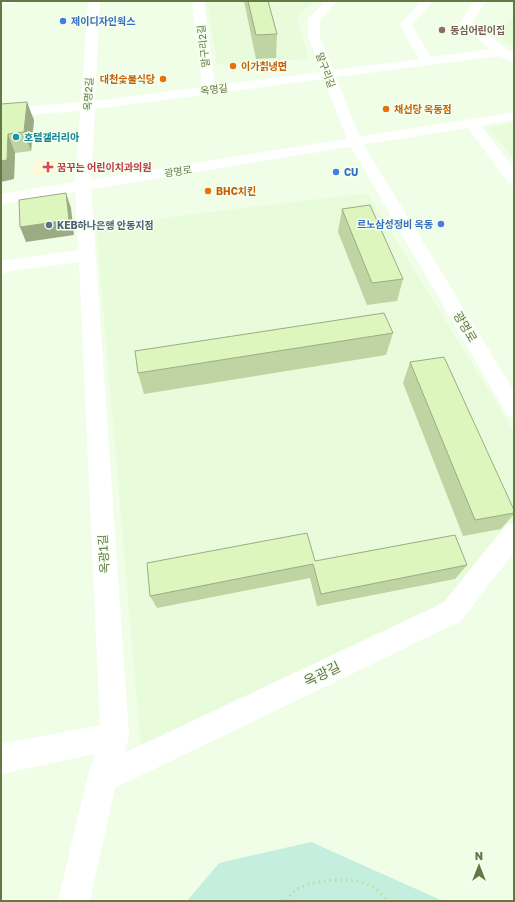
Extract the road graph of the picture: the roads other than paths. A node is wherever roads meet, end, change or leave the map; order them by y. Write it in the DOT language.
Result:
graph roads {
  1 [pos="10,1"];
  2 [pos="94,1"];
  3 [pos="198,1"];
  4 [pos="329,1"];
  5 [pos="427,1"];
  6 [pos="480,1"];
  7 [pos="1,2"];
  8 [pos="501,52"];
  9 [pos="514,60"];
  10 [pos="427,61"];
  11 [pos="327,75"];
  12 [pos="209,90"];
  13 [pos="88,106"];
  14 [pos="1,113"];
  15 [pos="514,116"];
  16 [pos="472,124"];
  17 [pos="355,142"];
  18 [pos="514,179"];
  19 [pos="83,187"];
  20 [pos="1,199"];
  21 [pos="87,255"];
  22 [pos="1,270"];
  23 [pos="514,409"];
  24 [pos="514,533"];
  25 [pos="115,736"];
  26 [pos="1,759"];
  27 [pos="102,779"];
  28 [pos="74,901"];
  1 -- 7 [label="street"];
  2 -- 13 [label="street, 옥명2길"];
  3 -- 12 [label="street, 말구리2길"];
  4 -- 11 [label="street, 말구리길"];
  5 -- 10 [label="street"];
  6 -- 8 [label="street"];
  8 -- 9 [label="street"];
  8 -- 10 [label="street, 옥명길"];
  10 -- 11 [label="street, 옥명길"];
  11 -- 12 [label="street, 옥명길"];
  11 -- 17 [label="street, 말구리길"];
  12 -- 13 [label="street, 옥명길"];
  13 -- 14 [label="street, 옥명길"];
  13 -- 19 [label="street, 옥명2길"];
  15 -- 16 [label="street, 광명로"];
  16 -- 17 [label="street, 광명로"];
  16 -- 18 [label="street"];
  17 -- 19 [label="street, 광명로"];
  17 -- 23 [label="street, 광명로"];
  19 -- 20 [label="street, 광명로"];
  19 -- 21 [label="street, 옥광1길"];
  21 -- 22 [label="street"];
  21 -- 25 [label="street, 옥광1길"];
  24 -- 27 [label="street, 옥광길"];
  25 -- 26 [label="street"];
  25 -- 27 [label="street"];
  27 -- 28 [label="street"];
}
